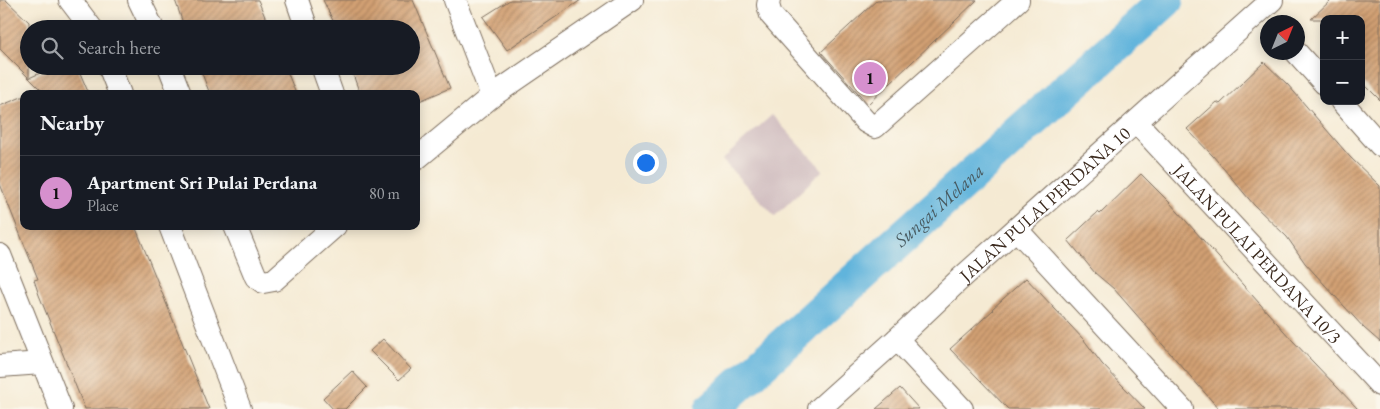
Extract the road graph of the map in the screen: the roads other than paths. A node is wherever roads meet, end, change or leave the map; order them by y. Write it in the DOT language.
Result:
graph roads {
  1 [pos="70,0"];
  2 [pos="139,0"];
  3 [pos="297,0"];
  4 [pos="455,0"];
  5 [pos="632,0"];
  6 [pos="769,0"];
  7 [pos="1018,0"];
  8 [pos="1267,11"];
  9 [pos="85,20"];
  10 [pos="149,20"];
  11 [pos="305,20"];
  12 [pos="1303,60"];
  13 [pos="113,75"];
  14 [pos="173,75"];
  15 [pos="325,75"];
  16 [pos="1320,79"];
  17 [pos="118,90"];
  18 [pos="178,90"];
  19 [pos="331,90"];
  20 [pos="492,96"];
  21 [pos="1345,105"];
  22 [pos="1136,122"];
  23 [pos="1380,145"];
  24 [pos="420,156"];
  25 [pos="172,230"];
  26 [pos="237,230"];
  27 [pos="330,230"];
  28 [pos="1016,230"];
  29 [pos="0,255"];
  30 [pos="897,340"];
  31 [pos="42,363"];
  32 [pos="0,366"];
  33 [pos="1380,385"];
  34 [pos="61,409"];
  35 [pos="240,409"];
  36 [pos="819,409"];
  37 [pos="962,409"];
  38 [pos="1182,409"];
  1 -- 9 [label="street"];
  2 -- 10 [label="street"];
  3 -- 11 [label="street"];
  4 -- 20 [label="street"];
  5 -- 20 [label="street"];
  6 -- 7 [label="street"];
  8 -- 22 [label="street, JALAN PULAI PERDANA 10"];
  12 -- 16 [label="street"];
  13 -- 17 [label="street"];
  14 -- 18 [label="street"];
  15 -- 19 [label="street"];
  20 -- 24 [label="street"];
  21 -- 23 [label="street"];
  22 -- 28 [label="street, JALAN PULAI PERDANA 10"];
  22 -- 33 [label="street, JALAN PULAI PERDANA 10/3"];
  25 -- 35 [label="street"];
  26 -- 27 [label="street"];
  28 -- 30 [label="street, JALAN PULAI PERDANA 10"];
  28 -- 38 [label="street"];
  29 -- 31 [label="street"];
  30 -- 36 [label="street, JALAN PULAI PERDANA 10"];
  30 -- 37 [label="street"];
  31 -- 32 [label="street"];
  31 -- 34 [label="street"];
}
